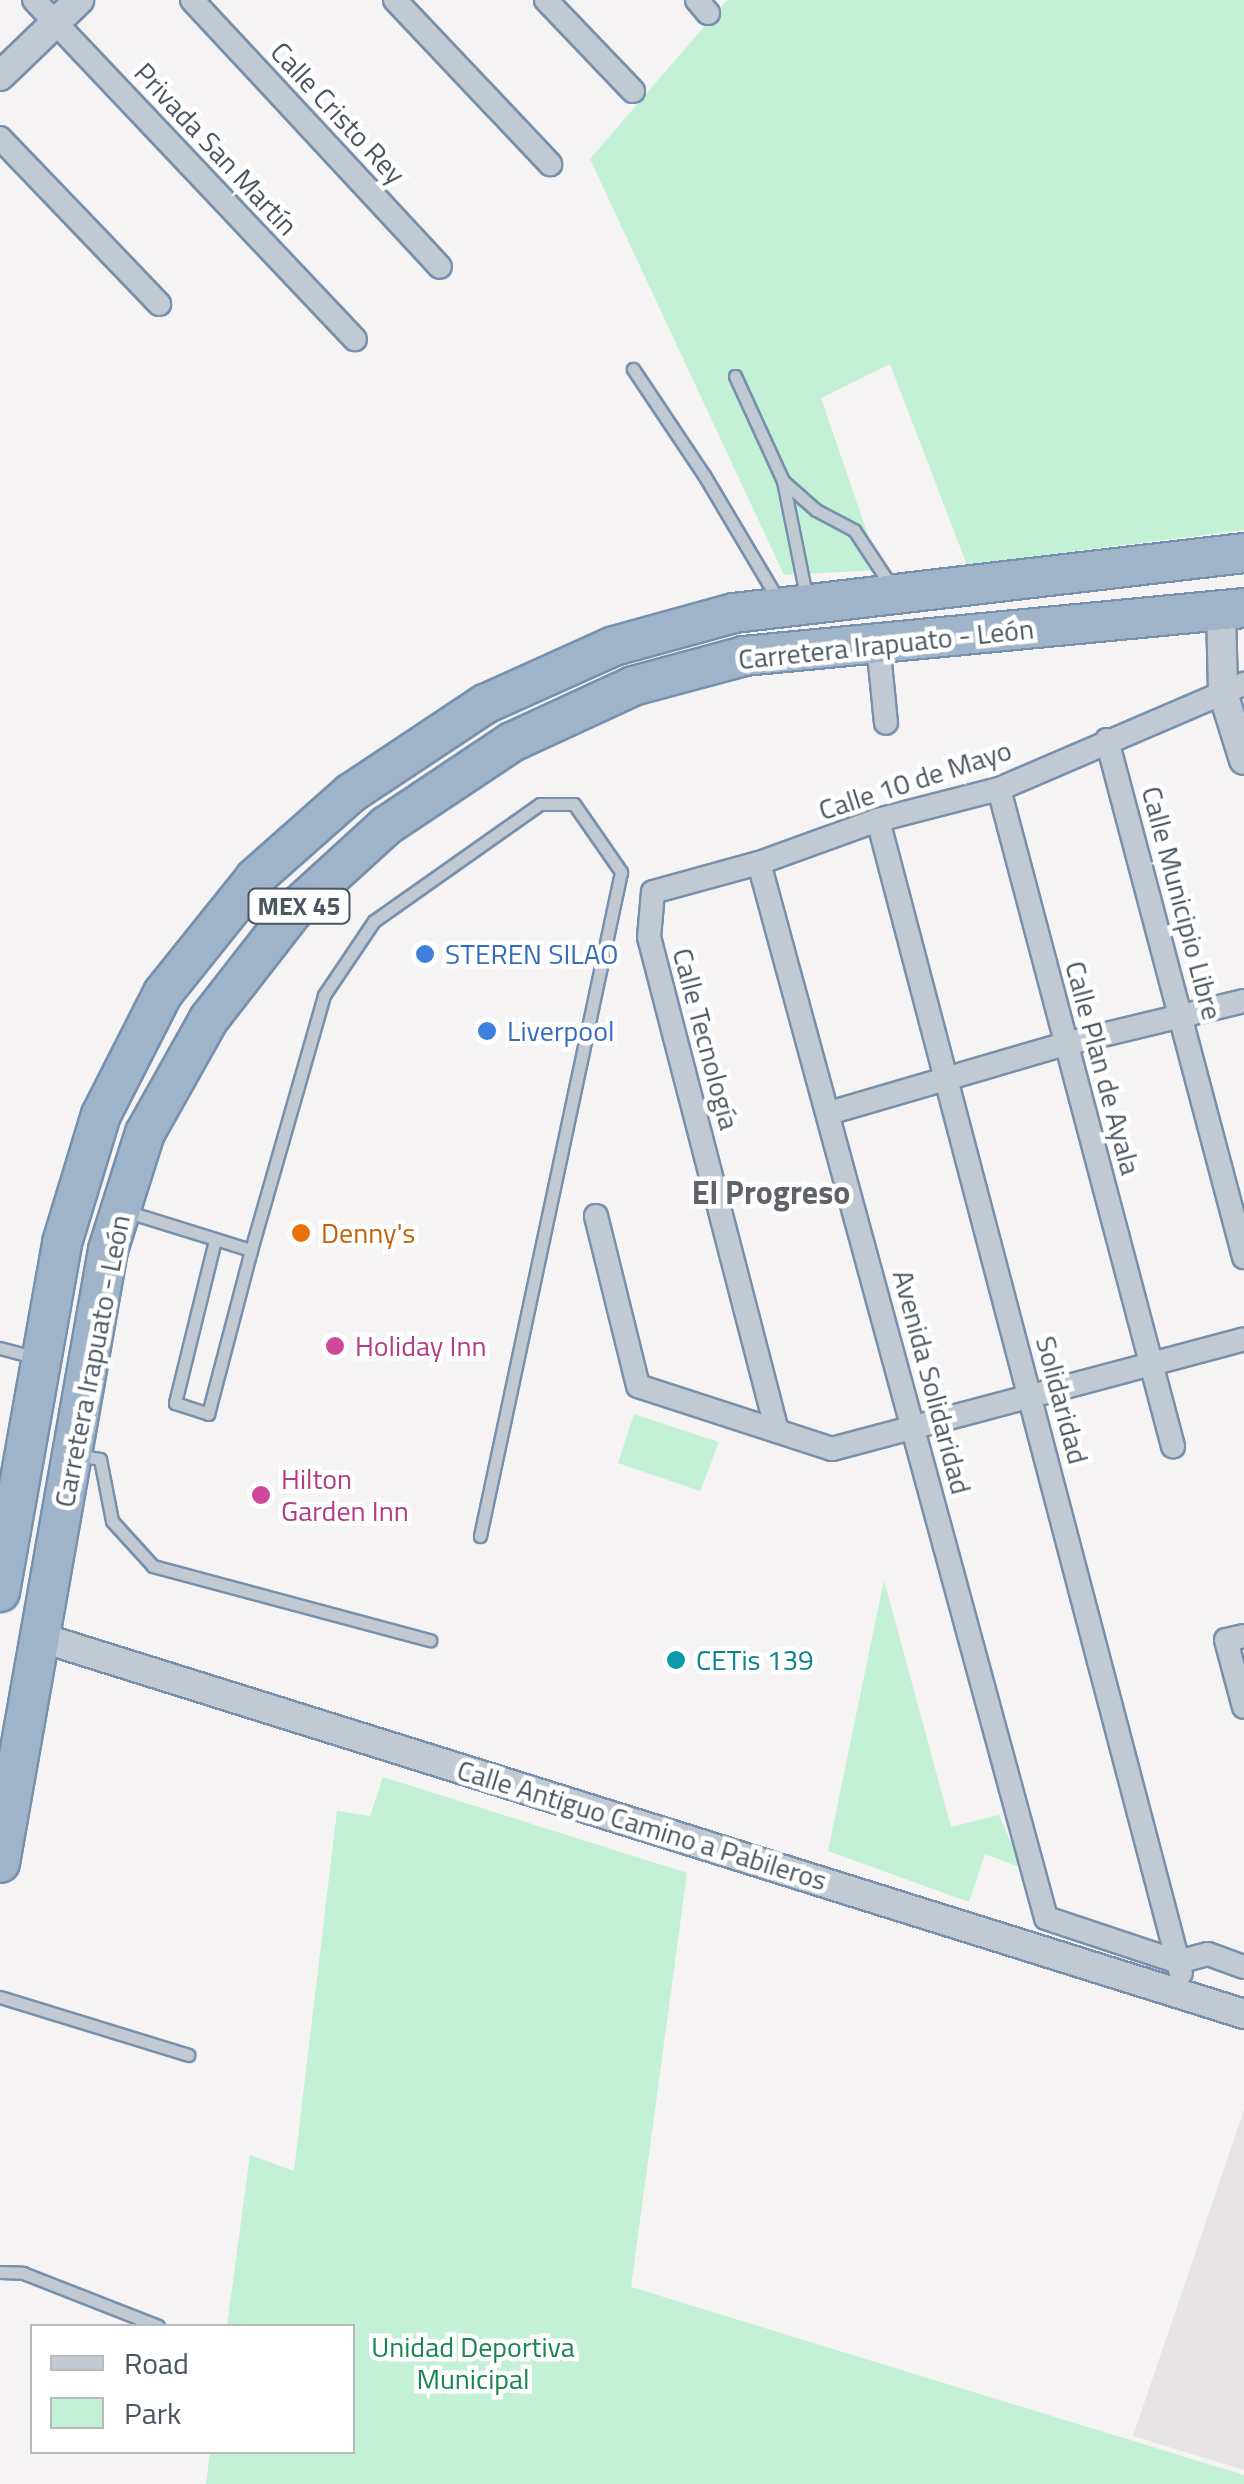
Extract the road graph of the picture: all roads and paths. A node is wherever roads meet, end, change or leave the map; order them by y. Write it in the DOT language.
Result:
graph roads {
  1 [pos="34,0"];
  2 [pos="79,0"];
  3 [pos="192,0"];
  4 [pos="394,0"];
  5 [pos="546,0"];
  6 [pos="56,24"];
  7 [pos="0,76"];
  8 [pos="633,91"];
  9 [pos="0,138"];
  10 [pos="550,164"];
  11 [pos="440,267"];
  12 [pos="160,304"];
  13 [pos="355,339"];
  14 [pos="633,369"];
  15 [pos="735,376"];
  16 [pos="783,480"];
  17 [pos="1244,554"];
  18 [pos="896,594"];
  19 [pos="795,605"];
  20 [pos="1231,628"];
  21 [pos="878,643"];
  22 [pos="1237,686"];
  23 [pos="886,722"];
  24 [pos="1106,740"];
  25 [pos="1244,760"];
  26 [pos="999,788"];
  27 [pos="878,820"];
  28 [pos="759,863"];
  29 [pos="652,892"];
  30 [pos="1244,1000"];
  31 [pos="1182,1016"];
  32 [pos="1065,1044"];
  33 [pos="948,1078"];
  34 [pos="829,1112"];
  35 [pos="121,1210"];
  36 [pos="596,1216"];
  37 [pos="215,1240"];
  38 [pos="251,1250"];
  39 [pos="1244,1257"];
  40 [pos="1244,1339"];
  41 [pos="0,1348"];
  42 [pos="42,1360"];
  43 [pos="1152,1363"];
  44 [pos="1030,1396"];
  45 [pos="913,1427"];
  46 [pos="777,1431"];
  47 [pos="1173,1446"];
  48 [pos="72,1454"];
  49 [pos="480,1536"];
  50 [pos="0,1592"];
  51 [pos="1244,1636"];
  52 [pos="39,1637"];
  53 [pos="430,1640"];
  54 [pos="1244,1707"];
  55 [pos="0,1862"];
  56 [pos="1244,1967"];
  57 [pos="1182,1977"];
  58 [pos="0,1997"];
  59 [pos="1244,2014"];
  60 [pos="188,2054"];
  61 [pos="0,2272"];
  62 [pos="153,2324"];
  1 -- 6 [label="street, Privada San Martín"];
  2 -- 6 [label="street"];
  3 -- 11 [label="street, Calle Cristo Rey"];
  4 -- 10 [label="street"];
  5 -- 8 [label="street"];
  6 -- 7 [label="street"];
  6 -- 13 [label="street, Privada San Martín"];
  9 -- 12 [label="street"];
  14 -- 19 [label="lane"];
  15 -- 16 [label="lane"];
  16 -- 18 [label="lane"];
  16 -- 19 [label="lane"];
  17 -- 18 [label="highway, Carretera Irapuato - León / MEX 45"];
  18 -- 19 [label="highway, Carretera Irapuato - León / MEX 45"];
  19 -- 42 [label="highway, Carretera Irapuato - León / MEX 45"];
  20 -- 21 [label="highway, Carretera Irapuato - León / MEX 45"];
  20 -- 22 [label="street"];
  21 -- 23 [label="street"];
  21 -- 35 [label="highway, Carretera Irapuato - León / MEX 45"];
  22 -- 24 [label="street, Calle 10 de Mayo"];
  22 -- 25 [label="street"];
  24 -- 26 [label="street, Calle 10 de Mayo"];
  24 -- 31 [label="street, Calle Municipio Libre"];
  26 -- 27 [label="street, Calle 10 de Mayo"];
  26 -- 32 [label="street, Calle Plan de Ayala"];
  27 -- 28 [label="street, Calle 10 de Mayo"];
  27 -- 33 [label="street, Solidaridad"];
  28 -- 29 [label="street, Calle 10 de Mayo"];
  28 -- 34 [label="street, Avenida Solidaridad"];
  29 -- 46 [label="street, Calle Tecnología"];
  30 -- 31 [label="street"];
  31 -- 32 [label="street"];
  31 -- 39 [label="street, Calle Municipio Libre"];
  32 -- 33 [label="street"];
  32 -- 43 [label="street, Calle Plan de Ayala"];
  33 -- 34 [label="street"];
  33 -- 44 [label="street, Solidaridad"];
  34 -- 45 [label="street, Avenida Solidaridad"];
  35 -- 37 [label="lane"];
  35 -- 48 [label="highway, Carretera Irapuato - León / MEX 45"];
  36 -- 46 [label="street"];
  37 -- 38 [label="lane"];
  37 -- 38 [label="lane"];
  38 -- 49 [label="lane"];
  40 -- 43 [label="street"];
  41 -- 42 [label="lane"];
  42 -- 50 [label="highway, Carretera Irapuato - León / MEX 45"];
  43 -- 44 [label="street"];
  43 -- 47 [label="street, Calle Plan de Ayala"];
  44 -- 45 [label="street"];
  44 -- 57 [label="street, Solidaridad"];
  45 -- 46 [label="street"];
  45 -- 57 [label="street, Avenida Solidaridad"];
  48 -- 52 [label="highway, Carretera Irapuato - León / MEX 45"];
  48 -- 53 [label="lane"];
  51 -- 54 [label="street"];
  52 -- 55 [label="highway, Carretera Irapuato - León / MEX 45"];
  52 -- 57 [label="street, Calle Antiguo Camino a Pabileros"];
  56 -- 57 [label="street"];
  57 -- 59 [label="street, Calle Antiguo Camino a Pabileros"];
  58 -- 60 [label="lane"];
  61 -- 62 [label="lane"];
}
